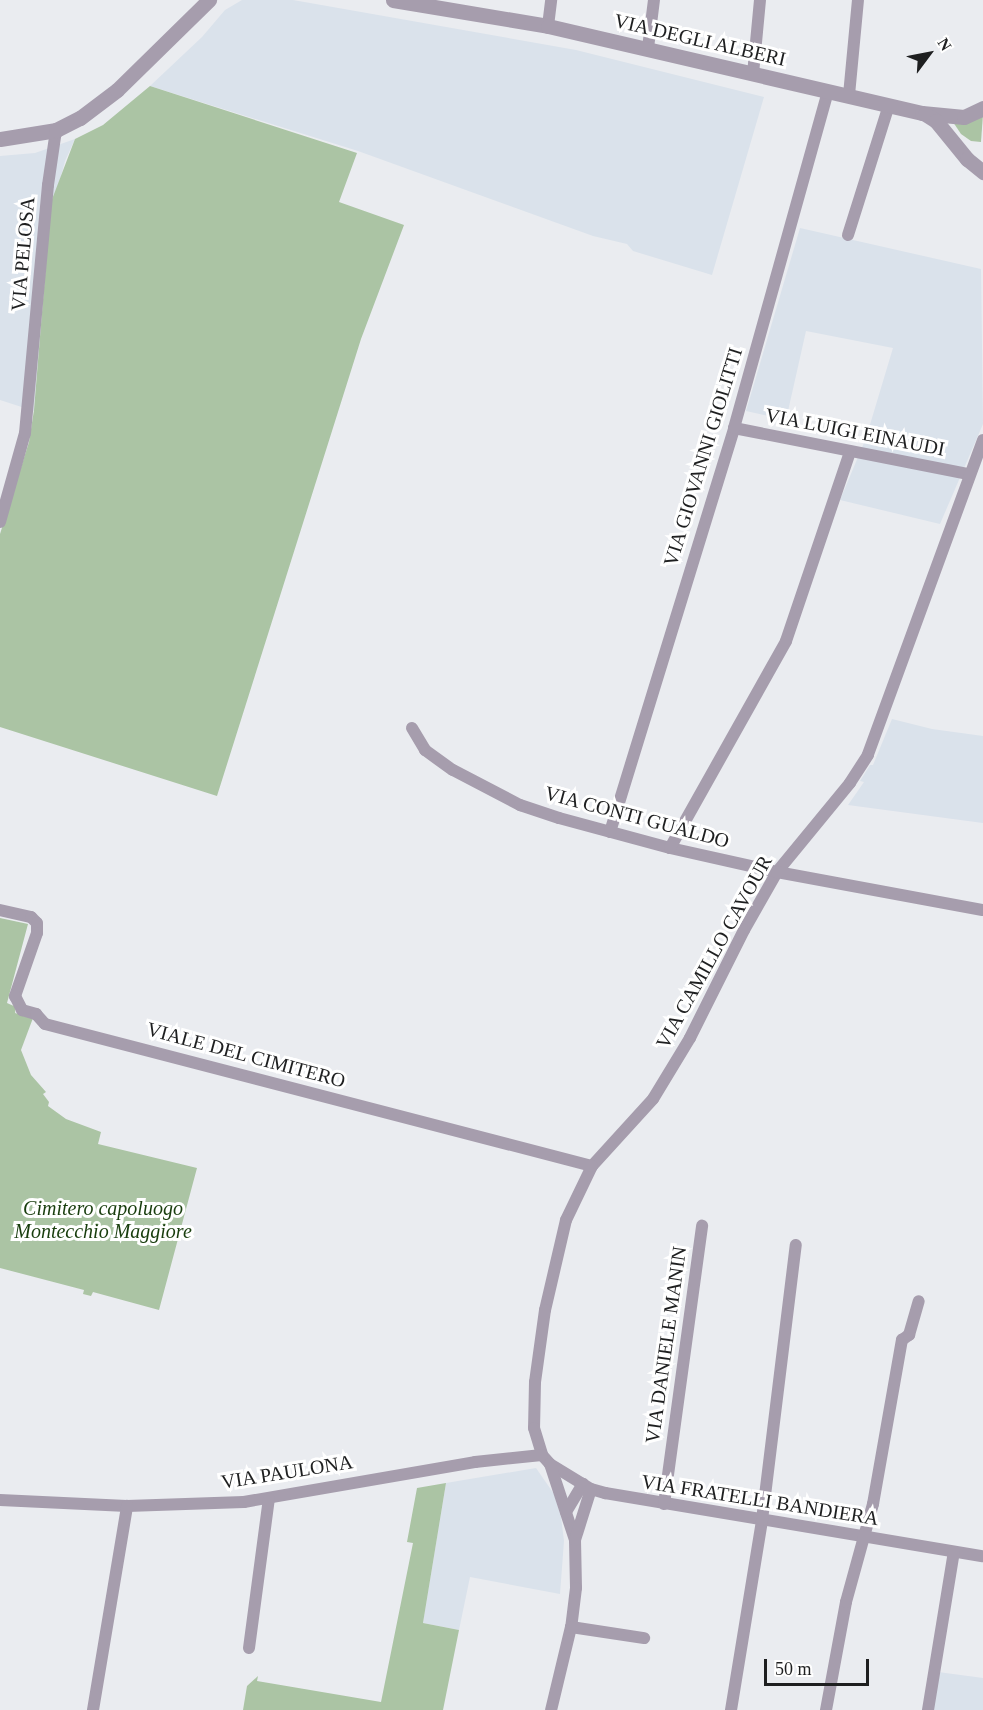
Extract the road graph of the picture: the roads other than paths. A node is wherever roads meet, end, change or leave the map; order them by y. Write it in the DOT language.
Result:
graph roads {
  1 [pos="209,0"];
  2 [pos="393,0"];
  3 [pos="551,0"];
  4 [pos="654,0"];
  5 [pos="760,0"];
  6 [pos="858,0"];
  7 [pos="441,4"];
  8 [pos="548,26"];
  9 [pos="648,48"];
  10 [pos="753,74"];
  11 [pos="828,91"];
  12 [pos="849,95"];
  13 [pos="889,105"];
  14 [pos="983,108"];
  15 [pos="922,113"];
  16 [pos="56,130"];
  17 [pos="0,139"];
  18 [pos="958,149"];
  19 [pos="983,155"];
  20 [pos="983,172"];
  21 [pos="848,236"];
  22 [pos="734,428"];
  23 [pos="983,440"];
  24 [pos="850,452"];
  25 [pos="969,474"];
  26 [pos="0,522"];
  27 [pos="412,728"];
  28 [pos="610,832"];
  29 [pos="670,848"];
  30 [pos="777,873"];
  31 [pos="0,910"];
  32 [pos="983,910"];
  33 [pos="592,1166"];
  34 [pos="702,1226"];
  35 [pos="796,1245"];
  36 [pos="919,1301"];
  37 [pos="546,1460"];
  38 [pos="587,1487"];
  39 [pos="269,1499"];
  40 [pos="0,1500"];
  41 [pos="664,1504"];
  42 [pos="127,1506"];
  43 [pos="566,1512"];
  44 [pos="762,1520"];
  45 [pos="863,1537"];
  46 [pos="575,1540"];
  47 [pos="954,1552"];
  48 [pos="983,1556"];
  49 [pos="571,1626"];
  50 [pos="644,1638"];
  51 [pos="249,1648"];
  52 [pos="93,1710"];
  53 [pos="551,1710"];
  54 [pos="731,1710"];
  55 [pos="826,1710"];
  56 [pos="928,1710"];
  1 -- 16 [label="street"];
  2 -- 7 [label="street, VIA DEGLI ALBERI"];
  3 -- 8 [label="street"];
  4 -- 9 [label="street"];
  5 -- 10 [label="street"];
  6 -- 12 [label="street"];
  7 -- 8 [label="street, VIA DEGLI ALBERI"];
  8 -- 9 [label="street, VIA DEGLI ALBERI"];
  9 -- 10 [label="street, VIA DEGLI ALBERI"];
  10 -- 11 [label="street, VIA DEGLI ALBERI"];
  11 -- 12 [label="street, VIA DEGLI ALBERI"];
  11 -- 22 [label="street, VIA GIOVANNI GIOLITTI"];
  12 -- 13 [label="street, VIA DEGLI ALBERI"];
  13 -- 15 [label="street, VIA DEGLI ALBERI"];
  13 -- 21 [label="street"];
  14 -- 15 [label="street, VIA DEGLI ALBERI"];
  15 -- 18 [label="street, VIA DEGLI ALBERI"];
  16 -- 17 [label="street"];
  16 -- 26 [label="street, VIA PELOSA"];
  18 -- 19 [label="street"];
  18 -- 20 [label="street, VIA DEGLI ALBERI"];
  22 -- 24 [label="street, VIA LUIGI EINAUDI"];
  22 -- 28 [label="street, VIA GIOVANNI GIOLITTI"];
  23 -- 25 [label="street, VIA CAMILLO CAVOUR"];
  24 -- 25 [label="street, VIA LUIGI EINAUDI"];
  24 -- 29 [label="street"];
  25 -- 30 [label="street, VIA CAMILLO CAVOUR"];
  27 -- 28 [label="street, VIA CONTI GUALDO"];
  28 -- 29 [label="street, VIA CONTI GUALDO"];
  29 -- 30 [label="street, VIA CONTI GUALDO"];
  30 -- 32 [label="street, VIA CONTI GUALDO"];
  30 -- 33 [label="street, VIA CAMILLO CAVOUR"];
  31 -- 33 [label="street, VIALE DEL CIMITERO"];
  33 -- 37 [label="street, VIA CAMILLO CAVOUR"];
  34 -- 41 [label="street, VIA DANIELE MANIN"];
  35 -- 44 [label="street"];
  36 -- 45 [label="street"];
  37 -- 38 [label="street, VIA FRATELLI BANDIERA"];
  37 -- 39 [label="street, VIA PAULONA"];
  37 -- 43 [label="street, VIA CAMILLO CAVOUR"];
  38 -- 41 [label="street, VIA FRATELLI BANDIERA"];
  38 -- 43 [label="street"];
  38 -- 46 [label="street"];
  39 -- 42 [label="street, VIA PAULONA"];
  39 -- 51 [label="street"];
  40 -- 42 [label="street, VIA PAULONA"];
  41 -- 44 [label="street, VIA FRATELLI BANDIERA"];
  42 -- 52 [label="street"];
  43 -- 46 [label="street, VIA CAMILLO CAVOUR"];
  44 -- 45 [label="street, VIA FRATELLI BANDIERA"];
  44 -- 54 [label="street"];
  45 -- 47 [label="street, VIA FRATELLI BANDIERA"];
  45 -- 55 [label="street"];
  46 -- 49 [label="street"];
  47 -- 48 [label="street, VIA FRATELLI BANDIERA"];
  47 -- 56 [label="street"];
  49 -- 50 [label="street"];
  49 -- 53 [label="street"];
}
